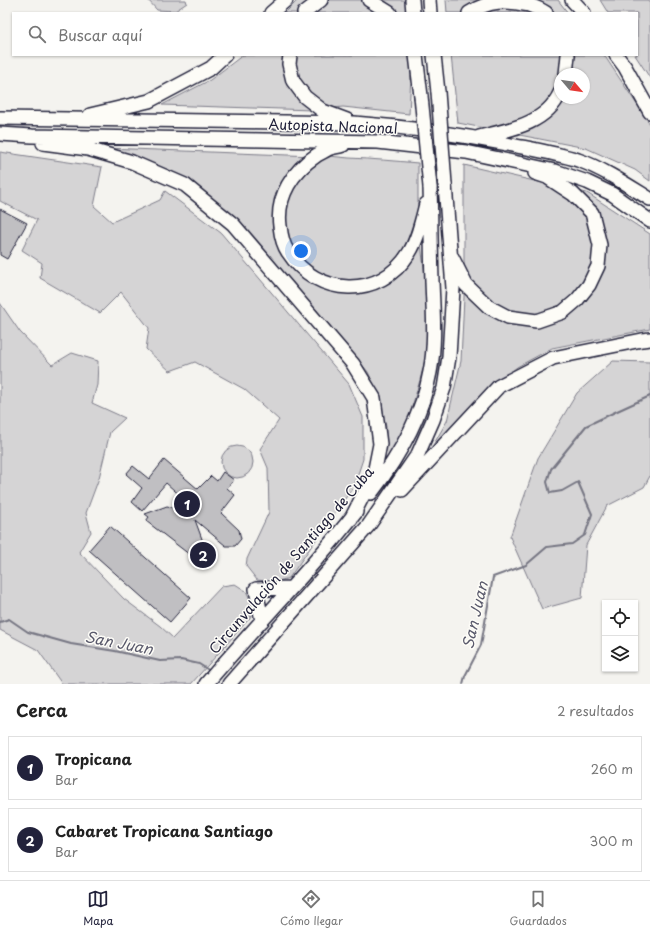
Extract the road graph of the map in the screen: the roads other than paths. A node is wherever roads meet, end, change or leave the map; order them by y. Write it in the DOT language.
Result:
graph roads {
  1 [pos="286,0"];
  2 [pos="321,0"];
  3 [pos="369,0"];
  4 [pos="412,0"];
  5 [pos="429,0"];
  6 [pos="572,0"];
  7 [pos="273,12"];
  8 [pos="305,12"];
  9 [pos="388,12"];
  10 [pos="413,12"];
  11 [pos="430,12"];
  12 [pos="471,12"];
  13 [pos="545,12"];
  14 [pos="583,12"];
  15 [pos="224,56"];
  16 [pos="290,56"];
  17 [pos="416,56"];
  18 [pos="434,56"];
  19 [pos="439,56"];
  20 [pos="568,56"];
  21 [pos="617,56"];
  22 [pos="567,68"];
  23 [pos="436,73"];
  24 [pos="554,103"];
  25 [pos="650,112"];
  26 [pos="0,118"];
  27 [pos="65,119"];
  28 [pos="354,123"];
  29 [pos="0,135"];
  30 [pos="475,138"];
  31 [pos="378,142"];
  32 [pos="502,159"];
  33 [pos="430,187"];
  34 [pos="650,199"];
  35 [pos="650,221"];
  36 [pos="450,252"];
  37 [pos="650,339"];
  38 [pos="351,519"];
  39 [pos="369,525"];
  40 [pos="291,588"];
  41 [pos="262,621"];
  42 [pos="206,684"];
  43 [pos="228,684"];
  1 -- 7 [label="highway"];
  2 -- 8 [label="highway"];
  3 -- 9 [label="highway"];
  4 -- 10 [label="highway"];
  5 -- 11 [label="highway"];
  6 -- 14 [label="highway"];
  12 -- 13 [label="highway"];
  15 -- 27 [label="highway"];
  16 -- 28 [label="highway"];
  17 -- 33 [label="highway, Circunvalación de Santiago de Cuba, bridge"];
  18 -- 23 [label="highway"];
  19 -- 23 [label="highway"];
  20 -- 22 [label="highway"];
  21 -- 25 [label="highway"];
  23 -- 36 [label="highway, bridge"];
  24 -- 30 [label="highway"];
  26 -- 27 [label="highway, Autopista Nacional"];
  27 -- 28 [label="highway, Autopista Nacional"];
  28 -- 30 [label="highway, Autopista Nacional"];
  29 -- 31 [label="highway, Autopista Nacional"];
  29 -- 38 [label="highway"];
  30 -- 34 [label="highway, Autopista Nacional"];
  31 -- 32 [label="highway, Autopista Nacional"];
  31 -- 33 [label="highway"];
  32 -- 35 [label="highway, Autopista Nacional"];
  32 -- 36 [label="highway"];
  33 -- 38 [label="highway, Circunvalación de Santiago de Cuba"];
  36 -- 39 [label="highway"];
  37 -- 39 [label="highway"];
  38 -- 40 [label="highway, Circunvalación de Santiago de Cuba"];
  39 -- 43 [label="highway"];
  40 -- 41 [label="highway, Circunvalación de Santiago de Cuba"];
  40 -- 41 [label="highway"];
  41 -- 42 [label="highway, Circunvalación de Santiago de Cuba"];
}
